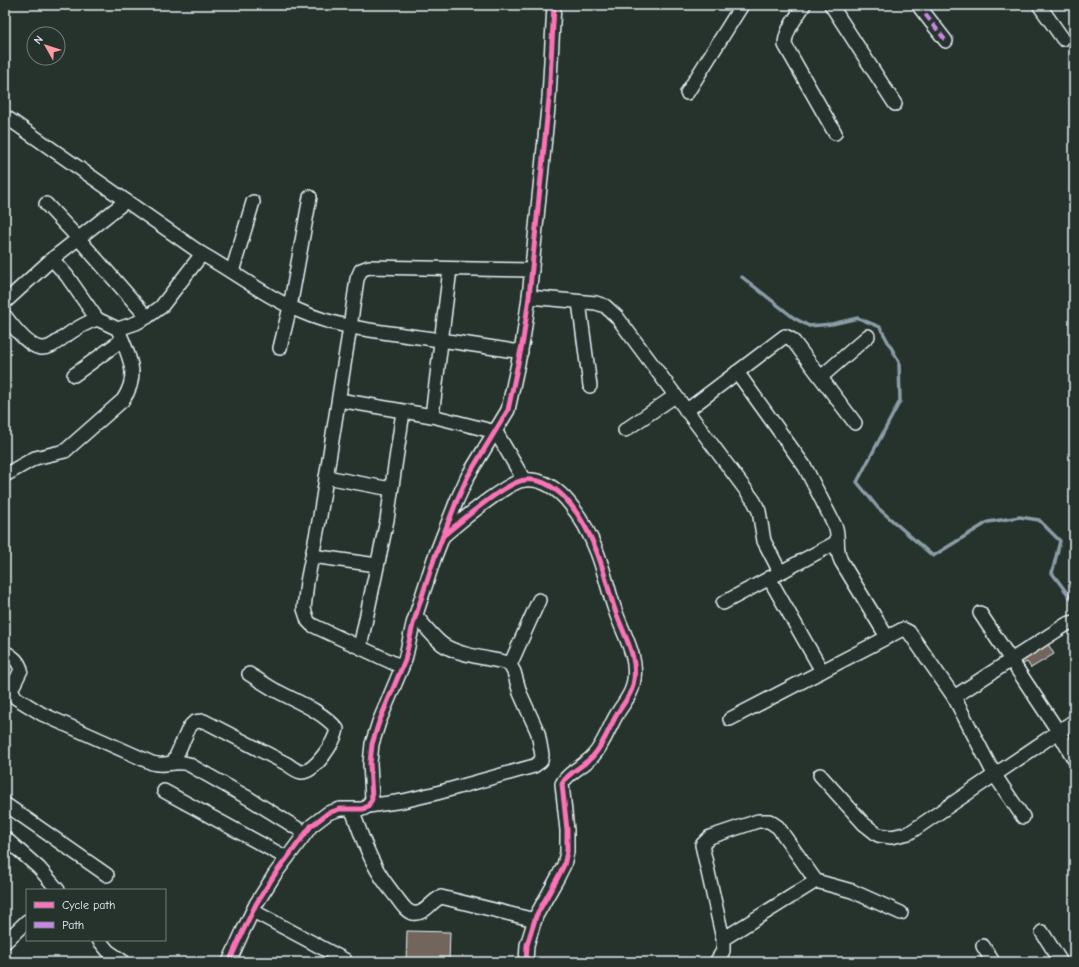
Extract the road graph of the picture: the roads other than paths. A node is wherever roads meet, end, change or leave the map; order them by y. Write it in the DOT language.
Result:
graph roads {
  1 [pos="554,5"];
  2 [pos="742,5"];
  3 [pos="804,5"];
  4 [pos="831,5"];
  5 [pos="918,5"];
  6 [pos="1039,5"];
  7 [pos="1063,39"];
  8 [pos="946,41"];
  9 [pos="687,93"];
  10 [pos="895,104"];
  11 [pos="6,117"];
  12 [pos="835,133"];
  13 [pos="310,197"];
  14 [pos="126,201"];
  15 [pos="253,202"];
  16 [pos="46,204"];
  17 [pos="78,238"];
  18 [pos="202,254"];
  19 [pos="52,259"];
  20 [pos="450,268"];
  21 [pos="532,270"];
  22 [pos="232,272"];
  23 [pos="529,297"];
  24 [pos="5,302"];
  25 [pos="579,302"];
  26 [pos="290,307"];
  27 [pos="5,316"];
  28 [pos="147,317"];
  29 [pos="97,319"];
  30 [pos="350,327"];
  31 [pos="120,334"];
  32 [pos="868,336"];
  33 [pos="441,340"];
  34 [pos="280,348"];
  35 [pos="521,352"];
  36 [pos="737,372"];
  37 [pos="74,375"];
  38 [pos="821,377"];
  39 [pos="590,386"];
  40 [pos="676,396"];
  41 [pos="339,400"];
  42 [pos="686,411"];
  43 [pos="403,412"];
  44 [pos="432,416"];
  45 [pos="854,423"];
  46 [pos="624,430"];
  47 [pos="496,432"];
  48 [pos="5,475"];
  49 [pos="326,477"];
  50 [pos="524,480"];
  51 [pos="391,489"];
  52 [pos="442,536"];
  53 [pos="837,542"];
  54 [pos="312,556"];
  55 [pos="377,565"];
  56 [pos="775,575"];
  57 [pos="539,600"];
  58 [pos="724,604"];
  59 [pos="980,613"];
  60 [pos="416,616"];
  61 [pos="1074,622"];
  62 [pos="887,637"];
  63 [pos="360,647"];
  64 [pos="5,652"];
  65 [pos="1011,660"];
  66 [pos="510,665"];
  67 [pos="402,666"];
  68 [pos="822,671"];
  69 [pos="249,674"];
  70 [pos="8,697"];
  71 [pos="954,697"];
  72 [pos="730,720"];
  73 [pos="1074,721"];
  74 [pos="1058,730"];
  75 [pos="1074,759"];
  76 [pos="173,762"];
  77 [pos="994,774"];
  78 [pos="820,775"];
  79 [pos="164,791"];
  80 [pos="5,804"];
  81 [pos="368,806"];
  82 [pos="352,810"];
  83 [pos="1023,817"];
  84 [pos="305,833"];
  85 [pos="5,838"];
  86 [pos="287,858"];
  87 [pos="107,875"];
  88 [pos="816,881"];
  89 [pos="57,889"];
  90 [pos="253,911"];
  91 [pos="901,913"];
  92 [pos="535,920"];
  93 [pos="26,922"];
  94 [pos="1042,932"];
  95 [pos="723,939"];
  96 [pos="100,941"];
  97 [pos="5,942"];
  98 [pos="983,946"];
  99 [pos="345,960"];
  100 [pos="124,962"];
  101 [pos="229,962"];
  102 [pos="526,962"];
  103 [pos="716,962"];
  104 [pos="993,962"];
  105 [pos="1061,962"];
  1 -- 21 [label="street"];
  2 -- 9 [label="street"];
  3 -- 12 [label="street"];
  4 -- 10 [label="street"];
  5 -- 8 [label="street"];
  6 -- 7 [label="street"];
  11 -- 14 [label="street"];
  13 -- 26 [label="street"];
  14 -- 17 [label="street"];
  14 -- 18 [label="street"];
  15 -- 22 [label="street"];
  16 -- 17 [label="street"];
  17 -- 19 [label="street"];
  17 -- 28 [label="street"];
  18 -- 22 [label="street"];
  18 -- 28 [label="street"];
  19 -- 24 [label="street"];
  19 -- 29 [label="street"];
  20 -- 21 [label="street"];
  20 -- 30 [label="street"];
  20 -- 33 [label="street"];
  21 -- 23 [label="street"];
  22 -- 26 [label="street"];
  23 -- 25 [label="street"];
  23 -- 35 [label="street"];
  25 -- 39 [label="street"];
  25 -- 40 [label="street"];
  26 -- 30 [label="street"];
  26 -- 34 [label="street"];
  27 -- 29 [label="street"];
  28 -- 31 [label="street"];
  29 -- 31 [label="street"];
  30 -- 33 [label="street"];
  30 -- 41 [label="street"];
  31 -- 37 [label="street"];
  31 -- 48 [label="street"];
  32 -- 38 [label="street"];
  33 -- 35 [label="street"];
  33 -- 44 [label="street"];
  35 -- 47 [label="street"];
  36 -- 38 [label="street"];
  36 -- 42 [label="street"];
  36 -- 53 [label="street"];
  38 -- 45 [label="street"];
  40 -- 42 [label="street"];
  40 -- 46 [label="street"];
  41 -- 43 [label="street"];
  41 -- 49 [label="street"];
  42 -- 56 [label="street"];
  43 -- 44 [label="street"];
  43 -- 51 [label="street"];
  44 -- 47 [label="street"];
  47 -- 50 [label="street"];
  47 -- 52 [label="street"];
  49 -- 51 [label="street"];
  49 -- 54 [label="street"];
  50 -- 52 [label="street"];
  50 -- 92 [label="street"];
  51 -- 55 [label="street"];
  52 -- 60 [label="street"];
  53 -- 56 [label="street"];
  53 -- 62 [label="street"];
  54 -- 55 [label="street"];
  54 -- 63 [label="street"];
  55 -- 63 [label="street"];
  56 -- 58 [label="street"];
  56 -- 68 [label="street"];
  57 -- 66 [label="street"];
  59 -- 65 [label="street"];
  60 -- 66 [label="street"];
  60 -- 67 [label="street"];
  61 -- 65 [label="street"];
  62 -- 68 [label="street"];
  62 -- 71 [label="street"];
  63 -- 67 [label="street"];
  64 -- 70 [label="street"];
  65 -- 71 [label="street"];
  65 -- 74 [label="street"];
  66 -- 81 [label="street"];
  67 -- 81 [label="street"];
  68 -- 72 [label="street"];
  69 -- 76 [label="street"];
  70 -- 76 [label="street"];
  71 -- 77 [label="street"];
  73 -- 74 [label="street"];
  74 -- 75 [label="street"];
  74 -- 77 [label="street"];
  76 -- 84 [label="street"];
  77 -- 78 [label="street"];
  77 -- 83 [label="street"];
  79 -- 86 [label="street"];
  80 -- 87 [label="street"];
  81 -- 82 [label="street"];
  82 -- 84 [label="street"];
  82 -- 92 [label="street"];
  84 -- 86 [label="street"];
  85 -- 89 [label="street"];
  86 -- 90 [label="street"];
  88 -- 91 [label="street"];
  88 -- 95 [label="street"];
  88 -- 95 [label="street"];
  90 -- 99 [label="street"];
  90 -- 101 [label="street"];
  92 -- 102 [label="street"];
  93 -- 97 [label="street"];
  94 -- 105 [label="street"];
  95 -- 103 [label="street"];
  96 -- 100 [label="street"];
  98 -- 104 [label="street"];
}
